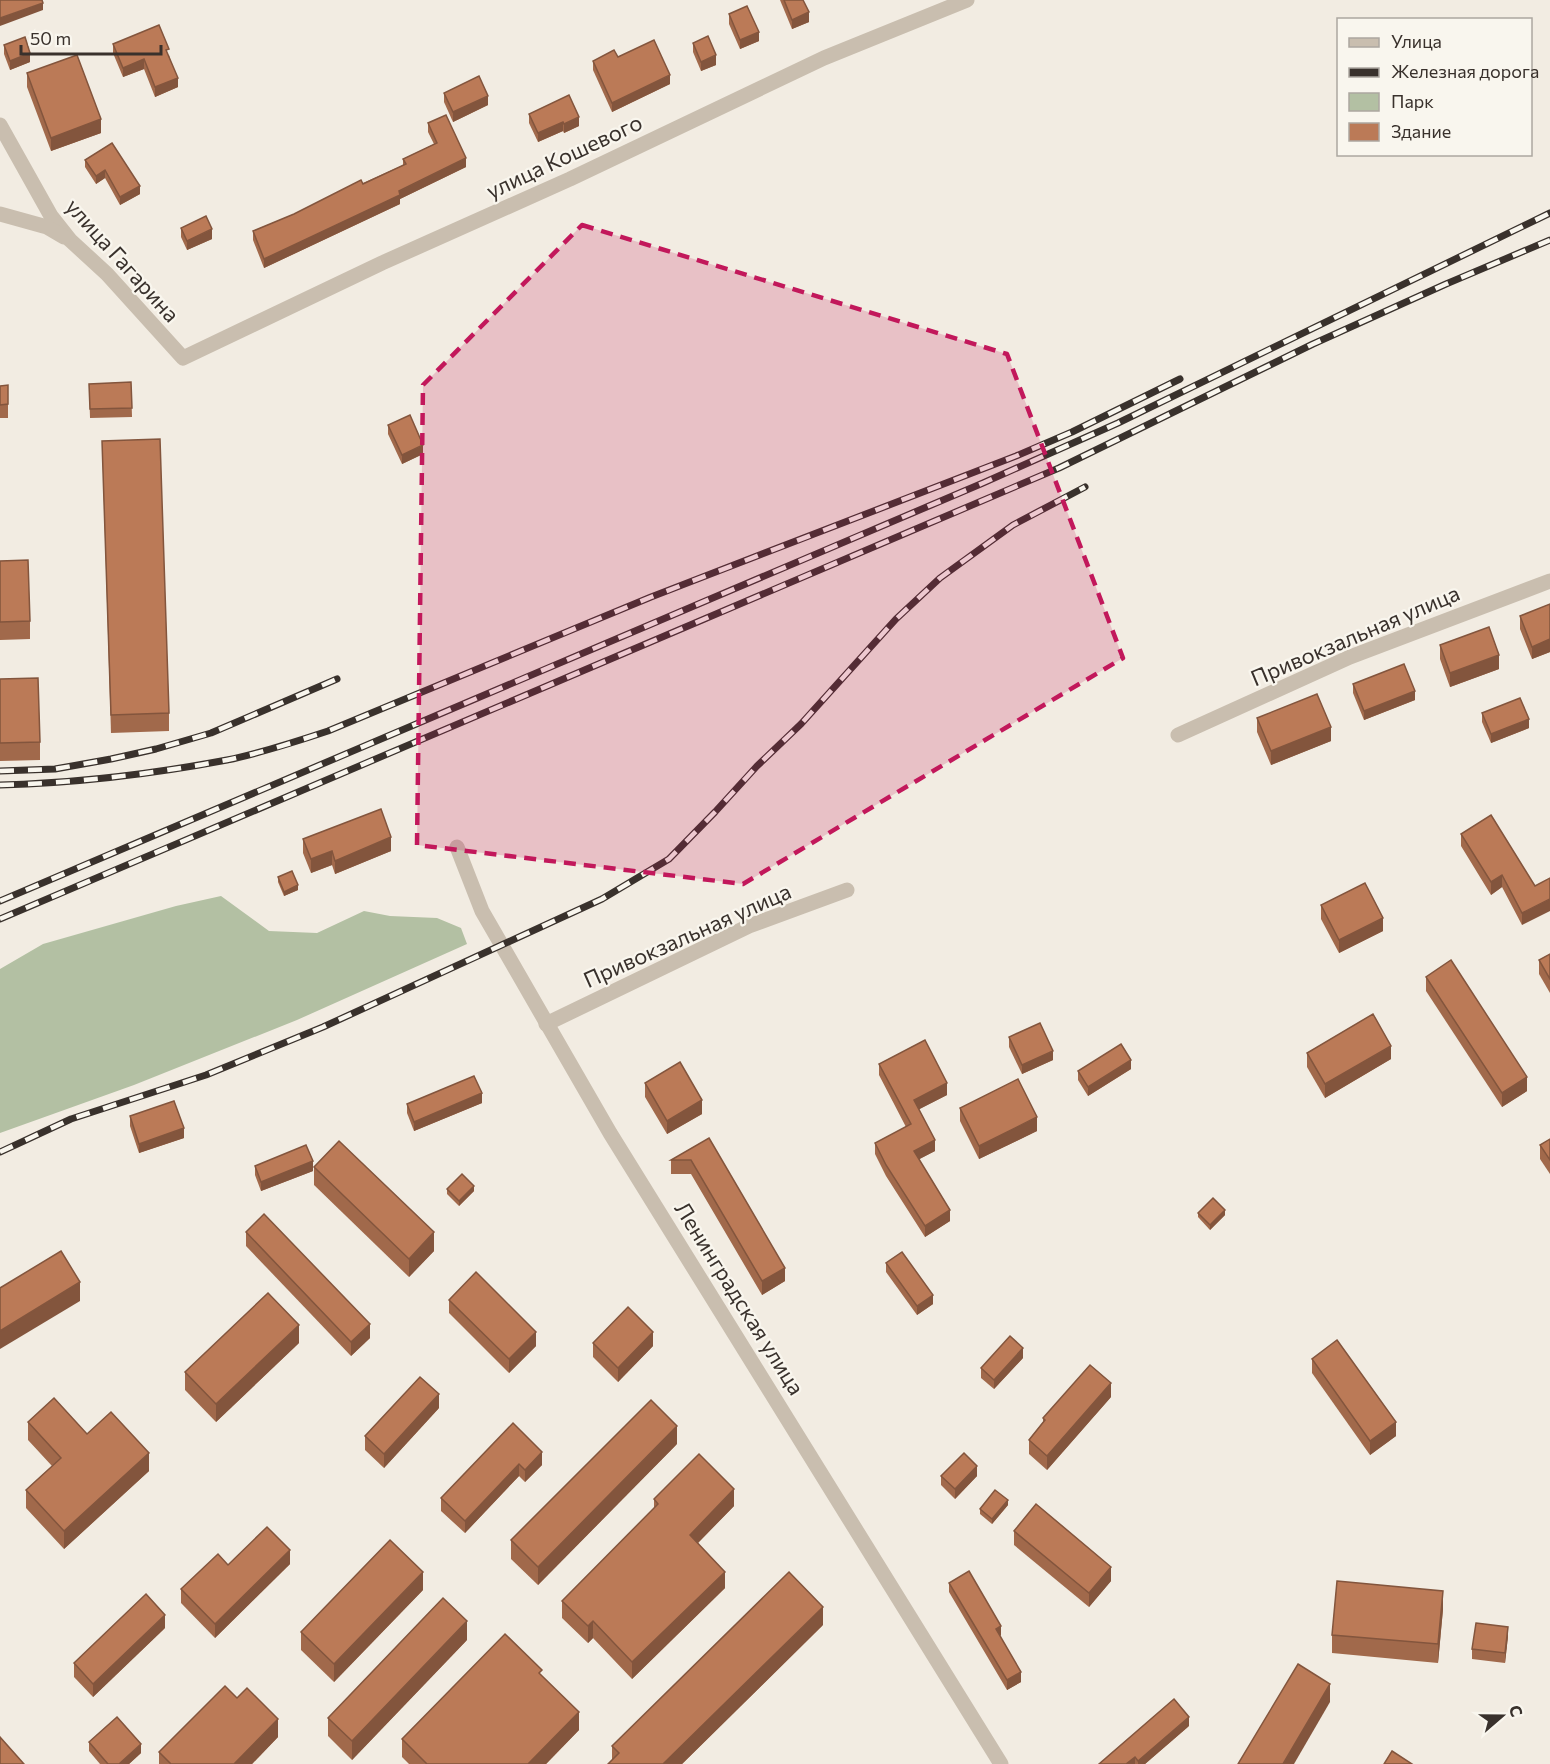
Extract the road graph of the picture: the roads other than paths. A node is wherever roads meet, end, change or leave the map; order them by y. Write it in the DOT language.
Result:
graph roads {
  1 [pos="967,0"];
  2 [pos="0,125"];
  3 [pos="0,214"];
  4 [pos="70,240"];
  5 [pos="183,358"];
  6 [pos="1550,581"];
  7 [pos="1178,735"];
  8 [pos="457,847"];
  9 [pos="848,890"];
  10 [pos="546,1024"];
  11 [pos="1001,1764"];
  1 -- 5 [label="street, улица Кошевого"];
  2 -- 4 [label="street, улица Гагарина"];
  3 -- 4 [label="street"];
  4 -- 5 [label="street, улица Гагарина"];
  6 -- 7 [label="street, Привокзальная улица"];
  8 -- 10 [label="street, Ленинградская улица"];
  9 -- 10 [label="street, Привокзальная улица"];
  10 -- 11 [label="street, Ленинградская улица"];
}
